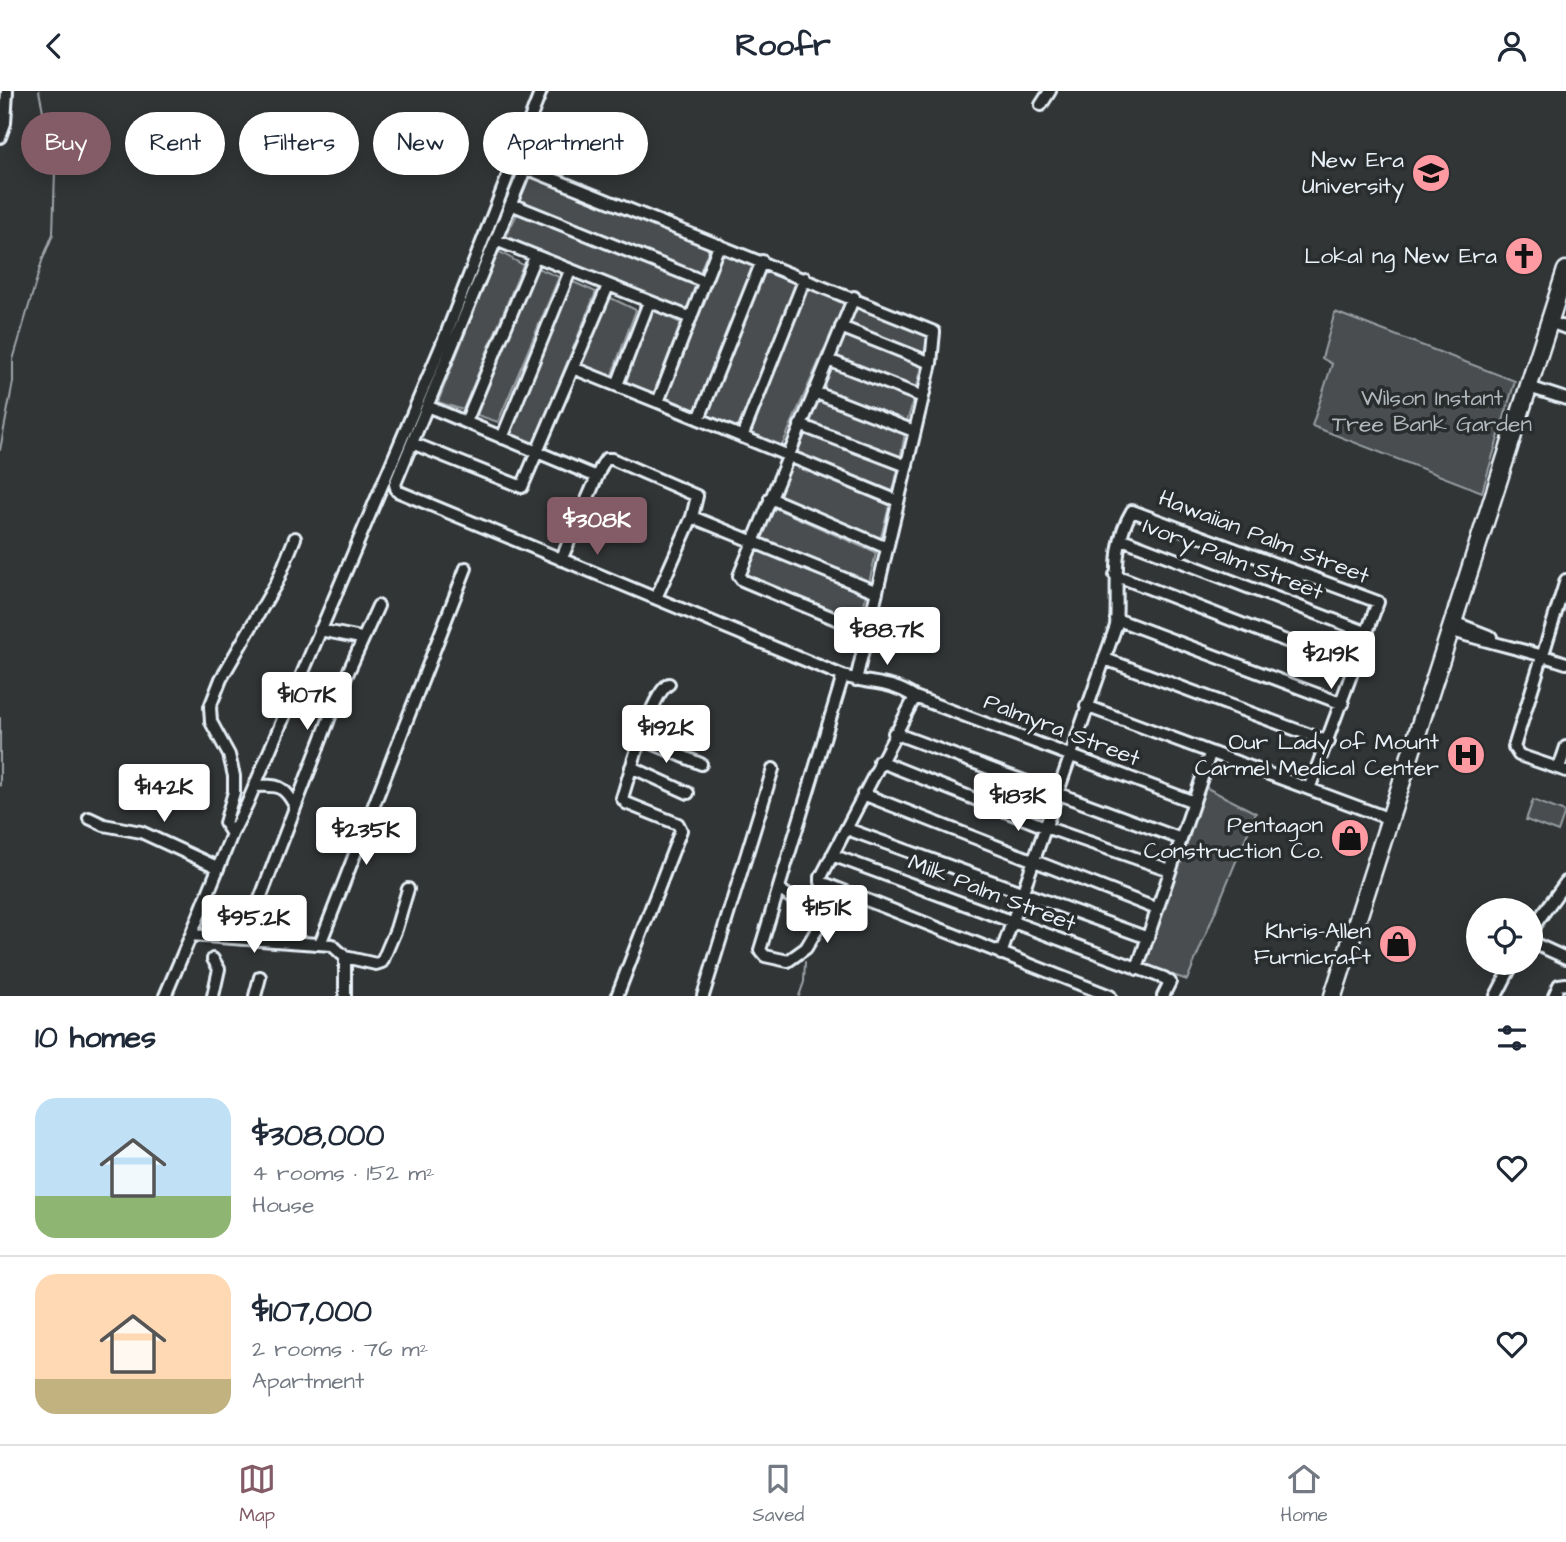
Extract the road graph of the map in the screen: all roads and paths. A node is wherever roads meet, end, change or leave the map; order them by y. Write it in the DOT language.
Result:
graph roads {
  1 [pos="7,91"];
  2 [pos="541,91"];
  3 [pos="1050,91"];
  4 [pos="1041,105"];
  5 [pos="0,137"];
  6 [pos="511,204"];
  7 [pos="496,240"];
  8 [pos="719,245"];
  9 [pos="535,257"];
  10 [pos="762,261"];
  11 [pos="1566,270"];
  12 [pos="570,271"];
  13 [pos="805,278"];
  14 [pos="705,282"];
  15 [pos="608,286"];
  16 [pos="854,297"];
  17 [pos="649,302"];
  18 [pos="691,318"];
  19 [pos="1556,320"];
  20 [pos="841,327"];
  21 [pos="1566,328"];
  22 [pos="828,360"];
  23 [pos="931,363"];
  24 [pos="573,368"];
  25 [pos="617,386"];
  26 [pos="1529,387"];
  27 [pos="814,392"];
  28 [pos="923,397"];
  29 [pos="1566,399"];
  30 [pos="658,402"];
  31 [pos="427,407"];
  32 [pos="699,419"];
  33 [pos="466,422"];
  34 [pos="800,425"];
  35 [pos="914,431"];
  36 [pos="743,437"];
  37 [pos="502,438"];
  38 [pos="412,443"];
  39 [pos="538,453"];
  40 [pos="788,456"];
  41 [pos="907,467"];
  42 [pos="597,477"];
  43 [pos="770,498"];
  44 [pos="898,501"];
  45 [pos="692,517"];
  46 [pos="295,538"];
  47 [pos="1122,539"];
  48 [pos="752,543"];
  49 [pos="887,548"];
  50 [pos="561,560"];
  51 [pos="466,568"];
  52 [pos="1115,575"];
  53 [pos="1566,580"];
  54 [pos="877,592"];
  55 [pos="656,598"];
  56 [pos="378,606"];
  57 [pos="1116,619"];
  58 [pos="1452,626"];
  59 [pos="320,630"];
  60 [pos="867,632"];
  61 [pos="1368,633"];
  62 [pos="361,638"];
  63 [pos="1542,655"];
  64 [pos="1105,659"];
  65 [pos="1566,663"];
  66 [pos="1356,668"];
  67 [pos="843,676"];
  68 [pos="856,680"];
  69 [pos="669,684"];
  70 [pos="915,697"];
  71 [pos="1343,703"];
  72 [pos="1086,706"];
  73 [pos="894,733"];
  74 [pos="642,739"];
  75 [pos="1329,742"];
  76 [pos="1566,747"];
  77 [pos="1210,754"];
  78 [pos="1069,757"];
  79 [pos="879,761"];
  80 [pos="701,764"];
  81 [pos="631,767"];
  82 [pos="773,769"];
  83 [pos="1562,769"];
  84 [pos="254,786"];
  85 [pos="1310,789"];
  86 [pos="688,793"];
  87 [pos="863,794"];
  88 [pos="1056,794"];
  89 [pos="1194,802"];
  90 [pos="295,806"];
  91 [pos="89,818"];
  92 [pos="1390,819"];
  93 [pos="1045,827"];
  94 [pos="847,829"];
  95 [pos="232,834"];
  96 [pos="1181,839"];
  97 [pos="832,855"];
  98 [pos="1032,858"];
  99 [pos="217,867"];
  100 [pos="1170,870"];
  101 [pos="1566,882"];
  102 [pos="408,889"];
  103 [pos="779,889"];
  104 [pos="1020,891"];
  105 [pos="1157,909"];
  106 [pos="1543,914"];
  107 [pos="1010,922"];
  108 [pos="191,935"];
  109 [pos="246,938"];
  110 [pos="1147,938"];
  111 [pos="320,944"];
  112 [pos="1543,947"];
  113 [pos="1000,954"];
  114 [pos="345,957"];
  115 [pos="1566,958"];
  116 [pos="214,959"];
  117 [pos="1137,969"];
  118 [pos="1507,975"];
  119 [pos="260,977"];
  120 [pos="1566,984"];
  121 [pos="165,996"];
  122 [pos="213,996"];
  123 [pos="255,996"];
  124 [pos="345,996"];
  125 [pos="617,996"];
  126 [pos="703,996"];
  127 [pos="1110,996"];
  128 [pos="1163,996"];
  129 [pos="1333,996"];
  130 [pos="1496,996"];
  131 [pos="1554,996"];
  1 -- 5 [label="street"];
  2 -- 59 [label="street"];
  3 -- 4 [label="street"];
  6 -- 7 [label="street"];
  6 -- 8 [label="street"];
  6 -- 14 [label="street"];
  7 -- 9 [label="street"];
  7 -- 31 [label="street"];
  8 -- 10 [label="street"];
  8 -- 14 [label="street"];
  9 -- 12 [label="street"];
  9 -- 33 [label="street"];
  10 -- 13 [label="street"];
  10 -- 32 [label="street"];
  11 -- 19 [label="highway"];
  12 -- 15 [label="street"];
  12 -- 37 [label="street"];
  13 -- 16 [label="street"];
  13 -- 36 [label="street"];
  14 -- 18 [label="street"];
  15 -- 17 [label="street"];
  15 -- 24 [label="street"];
  16 -- 20 [label="street"];
  16 -- 23 [label="street"];
  17 -- 18 [label="street"];
  17 -- 25 [label="street"];
  18 -- 30 [label="street"];
  19 -- 21 [label="street"];
  19 -- 26 [label="highway"];
  20 -- 22 [label="street"];
  20 -- 23 [label="street"];
  22 -- 27 [label="street"];
  22 -- 28 [label="street"];
  23 -- 28 [label="street"];
  24 -- 25 [label="street"];
  24 -- 39 [label="street"];
  25 -- 30 [label="street"];
  26 -- 29 [label="street"];
  26 -- 58 [label="highway"];
  27 -- 34 [label="street"];
  27 -- 35 [label="street"];
  28 -- 35 [label="street"];
  30 -- 32 [label="street"];
  31 -- 33 [label="street"];
  31 -- 38 [label="street"];
  32 -- 36 [label="street"];
  33 -- 37 [label="street"];
  34 -- 40 [label="street"];
  34 -- 41 [label="street"];
  35 -- 41 [label="street"];
  36 -- 40 [label="street"];
  37 -- 39 [label="street"];
  38 -- 39 [label="street"];
  38 -- 50 [label="street, Palmyra Street"];
  39 -- 42 [label="street"];
  40 -- 43 [label="street"];
  40 -- 44 [label="street"];
  41 -- 44 [label="street"];
  42 -- 45 [label="street"];
  42 -- 50 [label="street"];
  43 -- 48 [label="street"];
  43 -- 49 [label="street"];
  44 -- 49 [label="street"];
  45 -- 48 [label="street"];
  45 -- 55 [label="street"];
  46 -- 95 [label="street"];
  47 -- 52 [label="street"];
  47 -- 61 [label="street, Ivory Palm Street"];
  47 -- 61 [label="street, Hawaiian Palm Street"];
  48 -- 54 [label="street"];
  48 -- 60 [label="street"];
  49 -- 54 [label="street"];
  50 -- 55 [label="street, Palmyra Street"];
  51 -- 111 [label="street"];
  52 -- 57 [label="street"];
  52 -- 66 [label="street"];
  53 -- 63 [label="street"];
  54 -- 60 [label="street"];
  55 -- 67 [label="street, Palmyra Street"];
  56 -- 62 [label="street"];
  57 -- 64 [label="street"];
  57 -- 71 [label="street"];
  58 -- 63 [label="street"];
  58 -- 92 [label="highway"];
  59 -- 62 [label="street"];
  59 -- 84 [label="street"];
  60 -- 68 [label="street"];
  61 -- 66 [label="street"];
  62 -- 90 [label="street"];
  63 -- 65 [label="street"];
  63 -- 83 [label="street"];
  64 -- 72 [label="street"];
  64 -- 75 [label="street"];
  66 -- 71 [label="street"];
  67 -- 68 [label="street, Palmyra Street"];
  67 -- 103 [label="street"];
  68 -- 70 [label="street, Palmyra Street"];
  69 -- 74 [label="street"];
  70 -- 73 [label="street"];
  70 -- 78 [label="street, Palmyra Street"];
  71 -- 75 [label="street"];
  72 -- 77 [label="street"];
  72 -- 78 [label="street"];
  73 -- 79 [label="street"];
  73 -- 88 [label="street"];
  74 -- 80 [label="street"];
  74 -- 81 [label="street"];
  75 -- 85 [label="street"];
  76 -- 83 [label="street"];
  77 -- 85 [label="street"];
  77 -- 89 [label="street"];
  78 -- 88 [label="street"];
  78 -- 89 [label="street, Palmyra Street"];
  79 -- 87 [label="street"];
  79 -- 93 [label="street"];
  81 -- 86 [label="street"];
  81 -- 125 [label="street"];
  82 -- 126 [label="street"];
  84 -- 90 [label="street"];
  84 -- 95 [label="street"];
  85 -- 92 [label="street"];
  87 -- 94 [label="street"];
  87 -- 98 [label="street"];
  88 -- 93 [label="street"];
  88 -- 96 [label="street"];
  89 -- 96 [label="street"];
  90 -- 109 [label="street"];
  91 -- 99 [label="street"];
  92 -- 129 [label="highway"];
  93 -- 98 [label="street"];
  93 -- 100 [label="street"];
  94 -- 97 [label="street"];
  94 -- 104 [label="street"];
  95 -- 99 [label="street"];
  96 -- 100 [label="street"];
  97 -- 107 [label="street, Milk Palm Street"];
  97 -- 113 [label="street"];
  98 -- 104 [label="street"];
  98 -- 105 [label="street"];
  99 -- 108 [label="street"];
  100 -- 105 [label="street"];
  101 -- 106 [label="street"];
  102 -- 114 [label="street"];
  103 -- 103 [label="street"];
  104 -- 107 [label="street"];
  104 -- 110 [label="street"];
  105 -- 110 [label="street"];
  107 -- 113 [label="street"];
  107 -- 117 [label="street, Milk Palm Street"];
  108 -- 109 [label="street"];
  108 -- 121 [label="street"];
  109 -- 111 [label="street"];
  110 -- 117 [label="street"];
  111 -- 114 [label="street"];
  112 -- 115 [label="street"];
  113 -- 127 [label="street"];
  114 -- 124 [label="street"];
  116 -- 122 [label="street"];
  117 -- 128 [label="street, Milk Palm Street"];
  118 -- 130 [label="street"];
  119 -- 123 [label="street"];
  120 -- 131 [label="street"];
}
